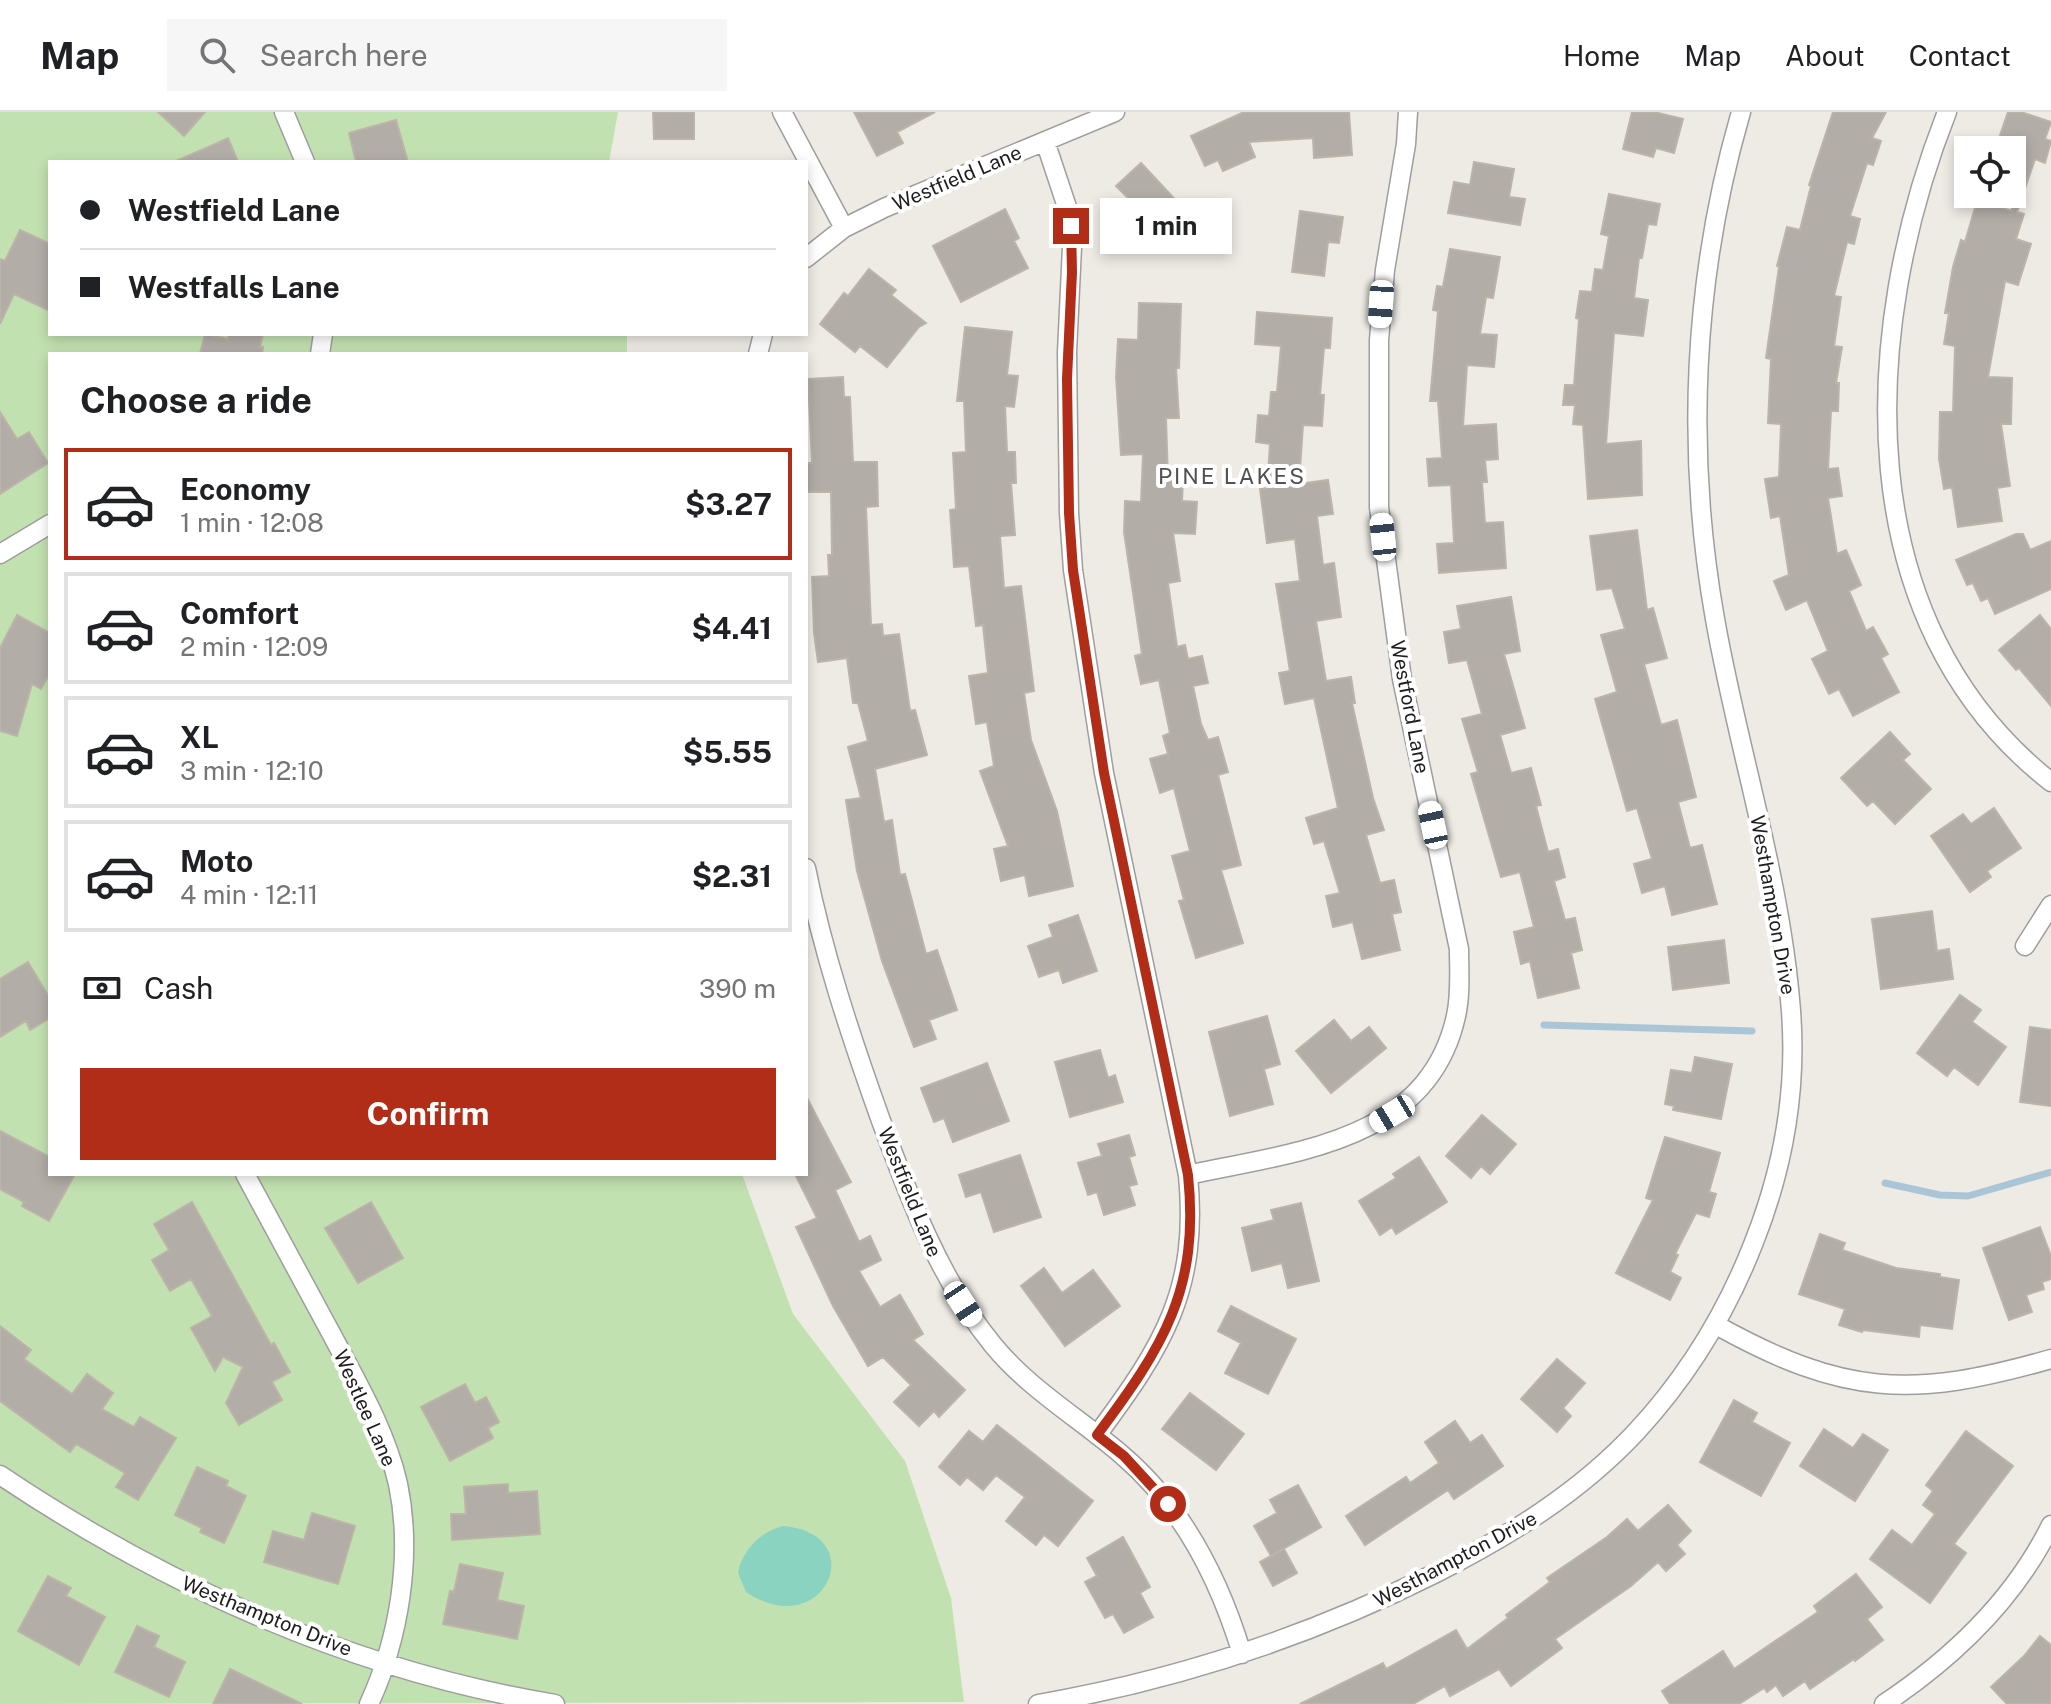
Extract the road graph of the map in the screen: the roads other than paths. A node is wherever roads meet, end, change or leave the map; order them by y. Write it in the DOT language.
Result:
graph roads {
  1 [pos="284,112"];
  2 [pos="782,112"];
  3 [pos="1115,112"];
  4 [pos="1408,112"];
  5 [pos="1741,112"];
  6 [pos="1947,112"];
  7 [pos="1045,141"];
  8 [pos="304,160"];
  9 [pos="808,160"];
  10 [pos="808,161"];
  11 [pos="844,228"];
  12 [pos="808,256"];
  13 [pos="48,525"];
  14 [pos="0,554"];
  15 [pos="2051,782"];
  16 [pos="808,876"];
  17 [pos="2051,905"];
  18 [pos="2025,946"];
  19 [pos="1188,1175"];
  20 [pos="246,1176"];
  21 [pos="1716,1325"];
  22 [pos="2051,1359"];
  23 [pos="1097,1435"];
  24 [pos="0,1475"];
  25 [pos="2051,1525"];
  26 [pos="1242,1654"];
  27 [pos="385,1663"];
  28 [pos="369,1704"];
  29 [pos="555,1704"];
  30 [pos="1038,1704"];
  31 [pos="1884,1704"];
  1 -- 8 [label="street"];
  2 -- 9 [label="street"];
  3 -- 7 [label="street, Westfield Lane"];
  4 -- 19 [label="street, Westford Lane"];
  5 -- 21 [label="street, Westhampton Drive"];
  6 -- 15 [label="street"];
  7 -- 11 [label="street, Westfield Lane"];
  7 -- 19 [label="street"];
  10 -- 11 [label="street"];
  11 -- 12 [label="street, Westfield Lane"];
  13 -- 14 [label="street"];
  16 -- 23 [label="street, Westfield Lane"];
  17 -- 18 [label="street"];
  19 -- 23 [label="street"];
  20 -- 27 [label="street, Westlee Lane"];
  21 -- 22 [label="street"];
  21 -- 26 [label="street, Westhampton Drive"];
  23 -- 26 [label="street, Westfield Lane"];
  24 -- 27 [label="street, Westhampton Drive"];
  25 -- 31 [label="street"];
  26 -- 30 [label="street, Westhampton Drive"];
  27 -- 28 [label="street, Westlee Lane"];
  27 -- 29 [label="street, Westhampton Drive"];
}
